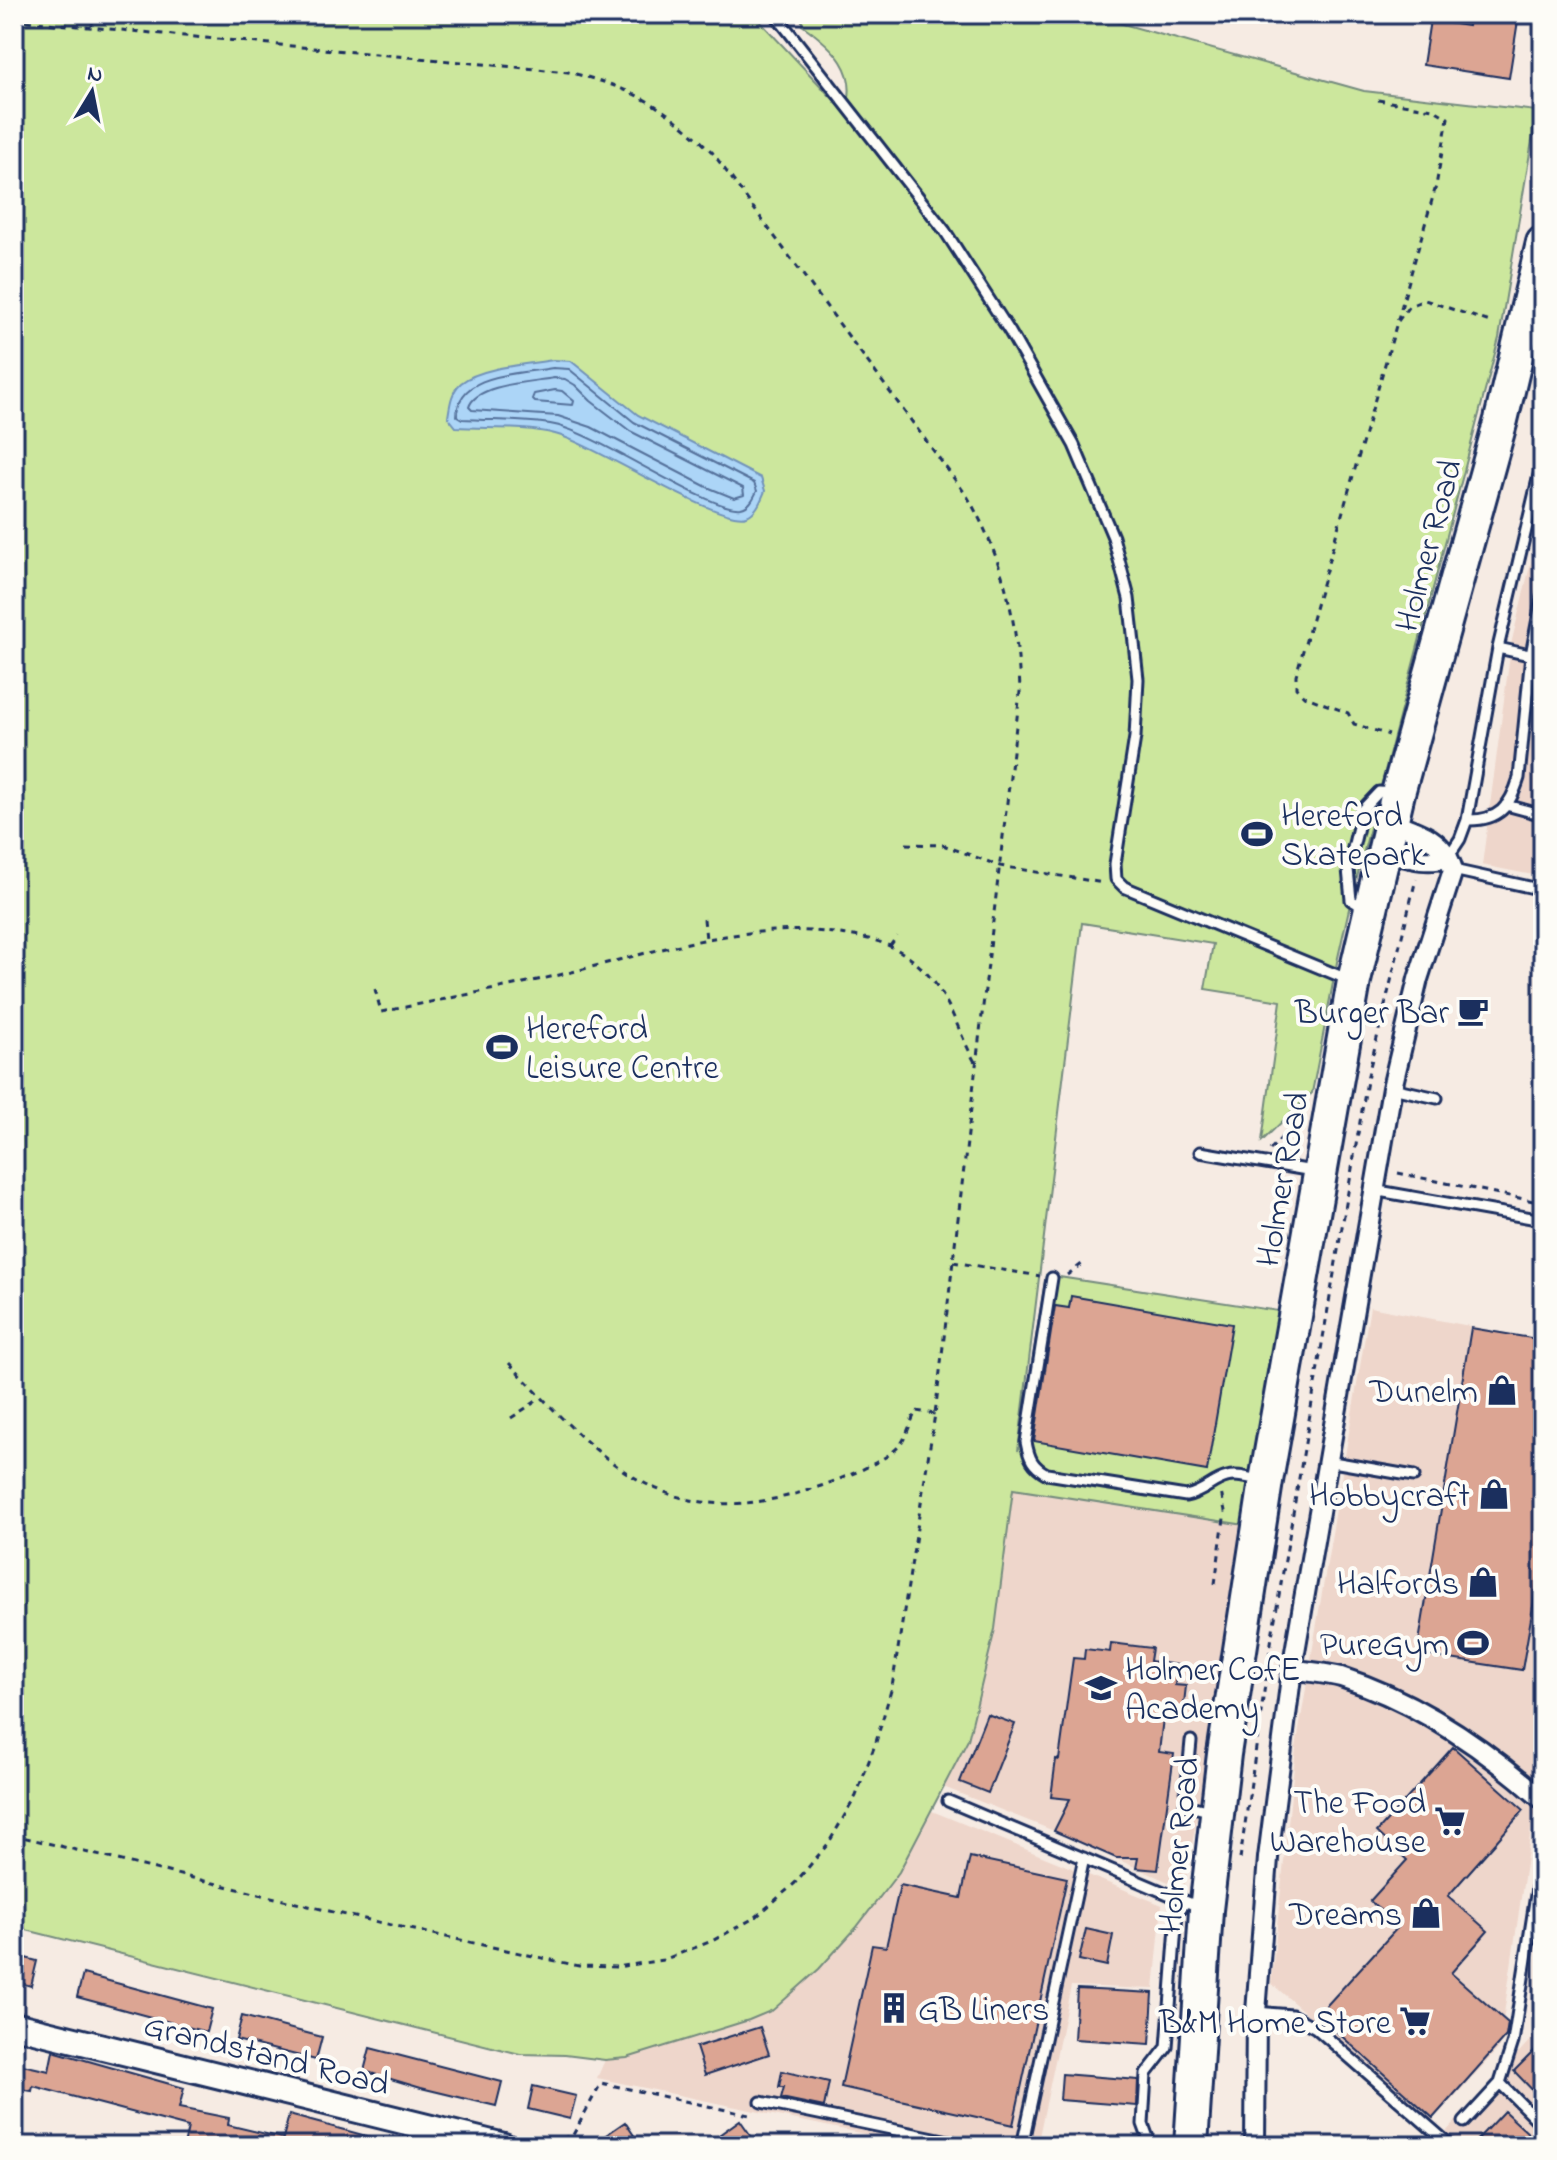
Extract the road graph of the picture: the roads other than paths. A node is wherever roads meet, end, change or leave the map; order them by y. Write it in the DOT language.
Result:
graph roads {
  1 [pos="775,14"];
  2 [pos="1543,243"];
  3 [pos="1542,463"];
  4 [pos="1543,592"];
  5 [pos="1541,614"];
  6 [pos="1498,648"];
  7 [pos="1531,655"];
  8 [pos="1543,658"];
  9 [pos="1506,805"];
  10 [pos="1543,815"];
  11 [pos="1467,820"];
  12 [pos="1391,822"];
  13 [pos="1451,864"];
  14 [pos="1543,890"];
  15 [pos="1370,911"];
  16 [pos="1354,981"];
  17 [pos="1392,1088"];
  18 [pos="1437,1098"];
  19 [pos="1200,1152"];
  20 [pos="1321,1172"];
  21 [pos="1373,1190"];
  22 [pos="1543,1220"];
  23 [pos="1052,1278"];
  24 [pos="1327,1461"];
  25 [pos="1414,1476"];
  26 [pos="1266,1481"];
  27 [pos="1292,1669"];
  28 [pos="1191,1741"];
  29 [pos="1542,1797"];
  30 [pos="948,1801"];
  31 [pos="1217,1812"];
  32 [pos="1543,1850"];
  33 [pos="1084,1858"];
  34 [pos="1196,1906"];
  35 [pos="1256,2012"];
  36 [pos="14,2025"];
  37 [pos="1500,2083"];
  38 [pos="761,2102"];
  39 [pos="1464,2122"];
  40 [pos="1543,2126"];
  41 [pos="504,2146"];
  42 [pos="973,2146"];
  43 [pos="1022,2146"];
  44 [pos="1151,2146"];
  45 [pos="1191,2146"];
  46 [pos="1255,2146"];
  47 [pos="1451,2146"];
  1 -- 16 [label="lane"];
  2 -- 12 [label="highway, Holmer Road"];
  3 -- 6 [label="lane"];
  4 -- 5 [label="lane"];
  5 -- 7 [label="lane"];
  6 -- 7 [label="lane"];
  6 -- 11 [label="lane"];
  7 -- 8 [label="lane"];
  7 -- 9 [label="lane"];
  9 -- 10 [label="lane"];
  9 -- 11 [label="lane"];
  11 -- 13 [label="lane"];
  12 -- 13 [label="street"];
  12 -- 13 [label="street"];
  12 -- 15 [label="highway, Holmer Road"];
  12 -- 15 [label="lane"];
  13 -- 14 [label="lane"];
  13 -- 17 [label="street"];
  15 -- 16 [label="highway, Holmer Road"];
  16 -- 20 [label="highway, Holmer Road"];
  17 -- 18 [label="lane"];
  17 -- 21 [label="street"];
  19 -- 20 [label="lane"];
  20 -- 26 [label="highway, Holmer Road"];
  21 -- 22 [label="lane"];
  21 -- 24 [label="street"];
  23 -- 26 [label="lane"];
  24 -- 25 [label="lane"];
  24 -- 27 [label="street"];
  26 -- 31 [label="highway, Holmer Road"];
  27 -- 29 [label="street"];
  27 -- 35 [label="street"];
  28 -- 31 [label="lane"];
  30 -- 33 [label="lane"];
  31 -- 34 [label="highway, Holmer Road"];
  32 -- 37 [label="lane"];
  33 -- 34 [label="lane"];
  33 -- 43 [label="lane"];
  34 -- 44 [label="lane"];
  34 -- 45 [label="highway, Holmer Road"];
  35 -- 46 [label="street"];
  35 -- 47 [label="lane"];
  36 -- 41 [label="street, Grandstand Road"];
  37 -- 39 [label="lane"];
  37 -- 40 [label="lane"];
  38 -- 42 [label="lane"];
}
